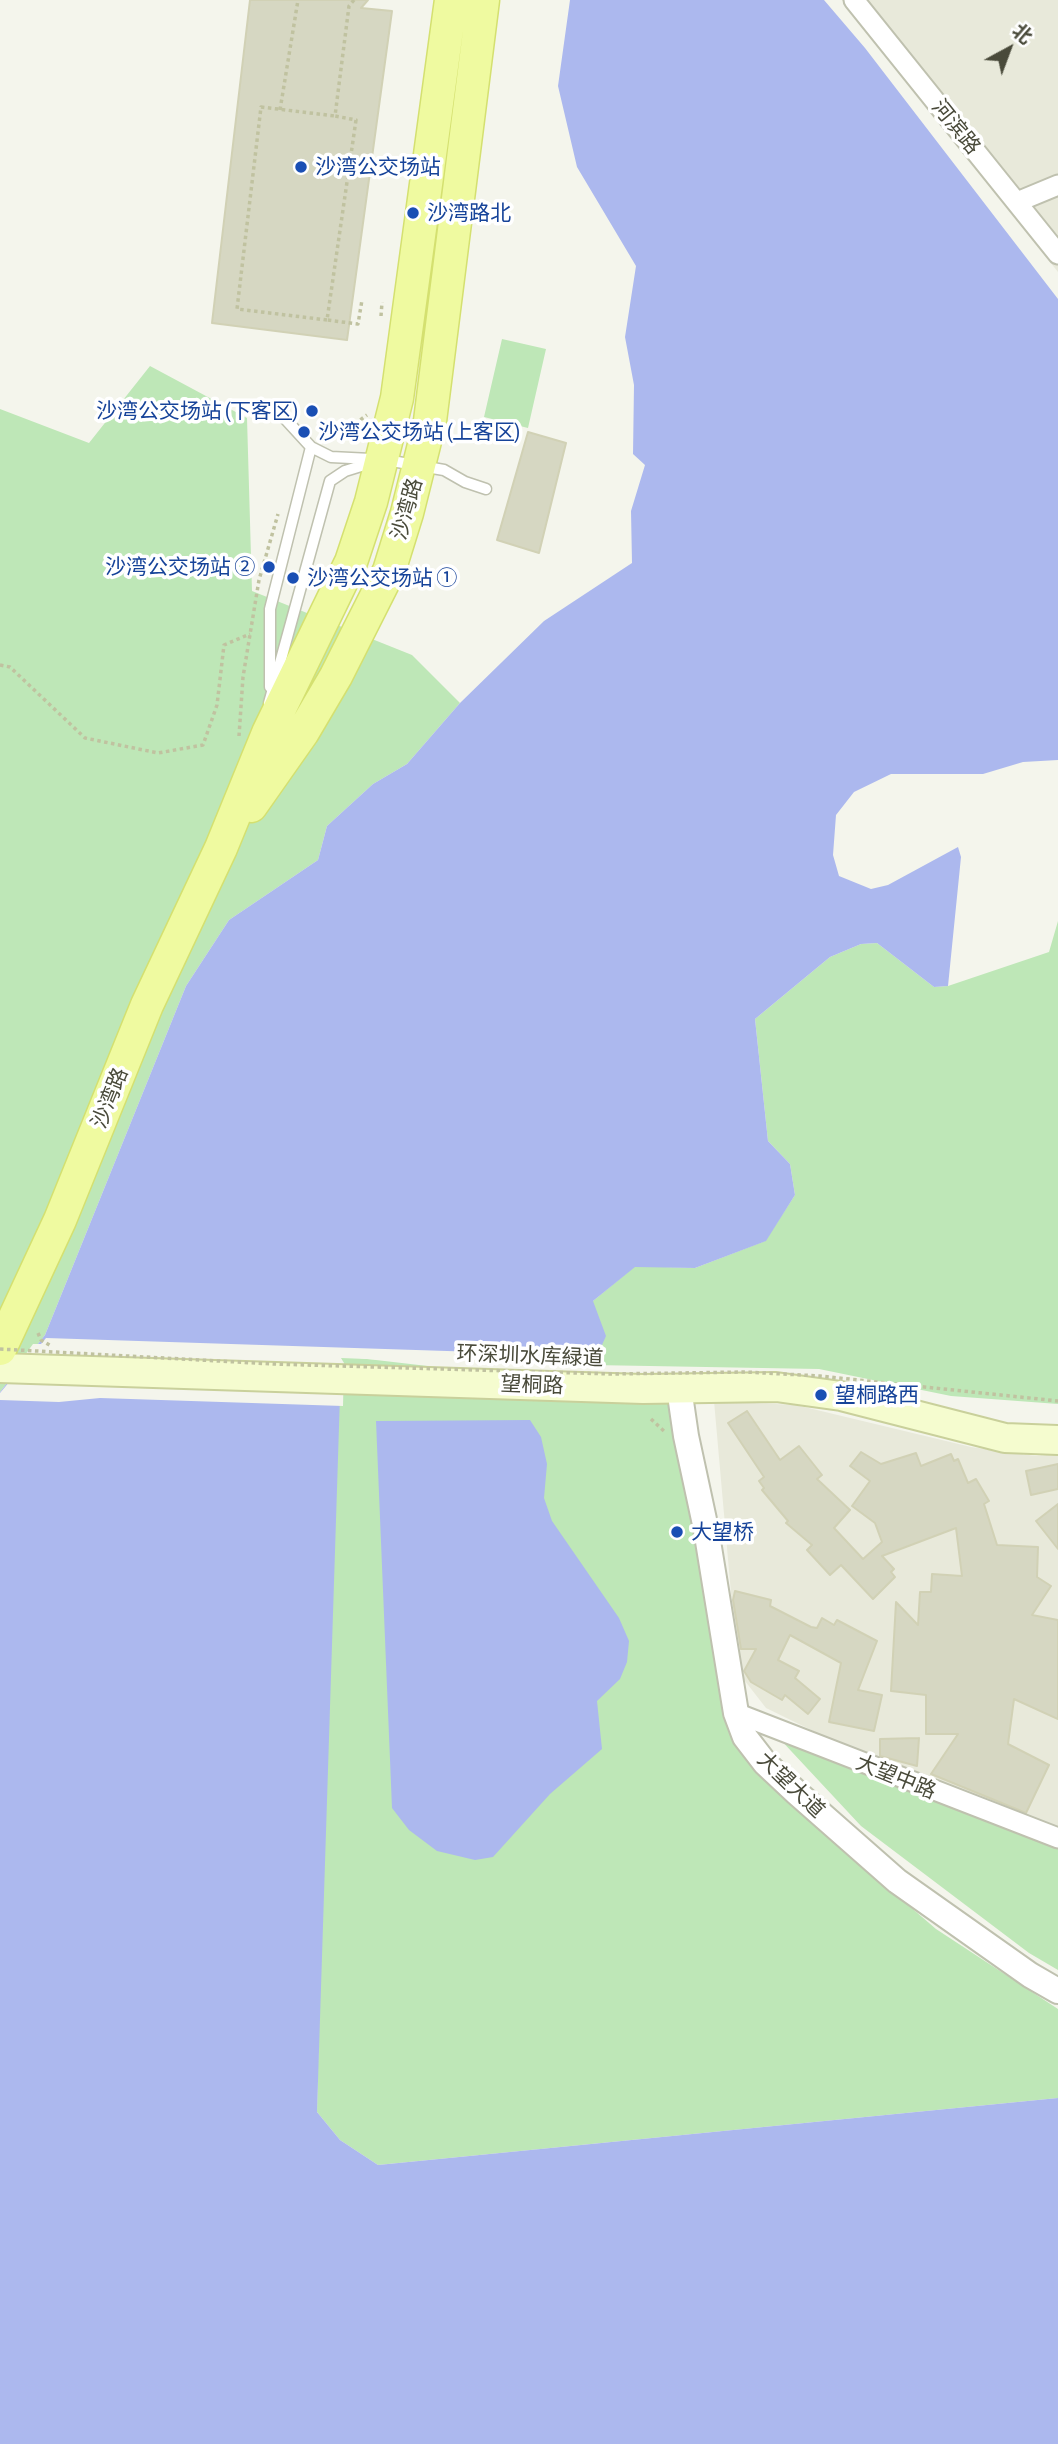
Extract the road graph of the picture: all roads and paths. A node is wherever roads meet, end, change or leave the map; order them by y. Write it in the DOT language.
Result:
graph roads {
  1 [pos="298,0"];
  2 [pos="354,0"];
  3 [pos="451,0"];
  4 [pos="483,0"];
  5 [pos="854,0"];
  6 [pos="280,110"];
  7 [pos="335,116"];
  8 [pos="1058,184"];
  9 [pos="1017,202"];
  10 [pos="1058,254"];
  11 [pos="362,300"];
  12 [pos="327,320"];
  13 [pos="374,409"];
  14 [pos="278,411"];
  15 [pos="349,428"];
  16 [pos="311,447"];
  17 [pos="381,459"];
  18 [pos="420,466"];
  19 [pos="486,489"];
  20 [pos="281,503"];
  21 [pos="250,634"];
  22 [pos="305,659"];
  23 [pos="0,665"];
  24 [pos="336,676"];
  25 [pos="270,694"];
  26 [pos="253,737"];
  27 [pos="221,848"];
  28 [pos="38,1333"];
  29 [pos="0,1349"];
  30 [pos="52,1359"];
  31 [pos="0,1368"];
  32 [pos="679,1388"];
  33 [pos="1058,1401"];
  34 [pos="651,1419"];
  35 [pos="667,1439"];
  36 [pos="1058,1440"];
  37 [pos="736,1713"];
  38 [pos="1058,1838"];
  39 [pos="1058,1991"];
  1 -- 6 [label="path"];
  2 -- 7 [label="path"];
  3 -- 17 [label="main road, 沙湾路"];
  4 -- 18 [label="main road, 沙湾路"];
  5 -- 9 [label="street, 河滨路"];
  6 -- 7 [label="path"];
  6 -- 12 [label="path"];
  7 -- 12 [label="path"];
  8 -- 9 [label="street"];
  9 -- 10 [label="street, 河滨路"];
  11 -- 12 [label="path"];
  13 -- 15 [label="path"];
  14 -- 16 [label="lane"];
  16 -- 17 [label="lane"];
  16 -- 25 [label="lane"];
  17 -- 18 [label="lane"];
  17 -- 22 [label="main road, 沙湾路"];
  17 -- 25 [label="lane"];
  18 -- 19 [label="lane"];
  18 -- 24 [label="main road, 沙湾路"];
  20 -- 21 [label="path"];
  21 -- 23 [label="path"];
  21 -- 26 [label="path"];
  22 -- 24 [label="main road"];
  22 -- 26 [label="main road, 沙湾路"];
  24 -- 27 [label="main road, 沙湾路"];
  25 -- 26 [label="lane"];
  26 -- 27 [label="main road, 沙湾路"];
  27 -- 29 [label="main road, 沙湾路"];
  28 -- 30 [label="path"];
  29 -- 33 [label="path, 环深圳水库緑道, bridge"];
  30 -- 31 [label="main road, 望桐路"];
  30 -- 32 [label="main road, 望桐路"];
  32 -- 36 [label="main road, 望桐路"];
  32 -- 37 [label="street, 大望大道"];
  34 -- 35 [label="path"];
  37 -- 38 [label="street, 大望中路"];
  37 -- 39 [label="street, 大望大道"];
}
